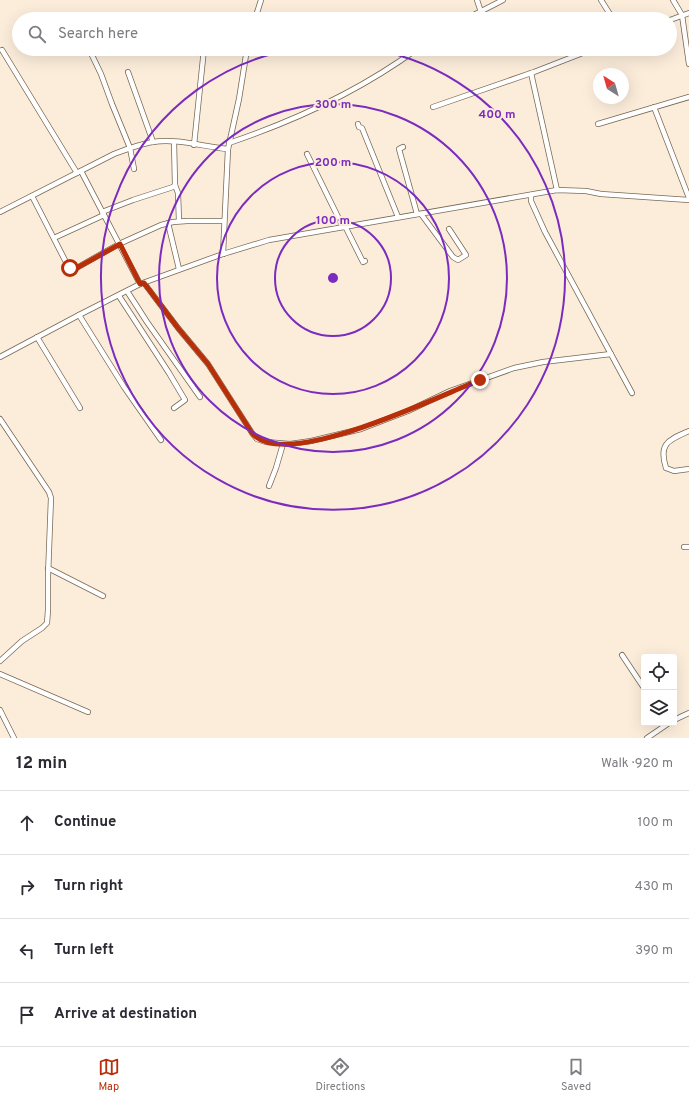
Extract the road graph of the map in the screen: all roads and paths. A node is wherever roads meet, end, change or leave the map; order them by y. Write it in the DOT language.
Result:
graph roads {
  1 [pos="261,0"];
  2 [pos="476,0"];
  3 [pos="503,0"];
  4 [pos="601,0"];
  5 [pos="673,0"];
  6 [pos="257,12"];
  7 [pos="481,12"];
  8 [pos="609,12"];
  9 [pos="689,13"];
  10 [pos="682,15"];
  11 [pos="677,17"];
  12 [pos="2,50"];
  13 [pos="92,56"];
  14 [pos="203,56"];
  15 [pos="246,56"];
  16 [pos="407,56"];
  17 [pos="575,56"];
  18 [pos="689,64"];
  19 [pos="128,72"];
  20 [pos="531,73"];
  21 [pos="689,96"];
  22 [pos="433,107"];
  23 [pos="654,107"];
  24 [pos="358,124"];
  25 [pos="598,124"];
  26 [pos="153,142"];
  27 [pos="174,142"];
  28 [pos="229,144"];
  29 [pos="194,145"];
  30 [pos="403,147"];
  31 [pos="130,148"];
  32 [pos="228,149"];
  33 [pos="307,154"];
  34 [pos="134,169"];
  35 [pos="79,172"];
  36 [pos="175,185"];
  37 [pos="557,190"];
  38 [pos="531,195"];
  39 [pos="32,196"];
  40 [pos="689,199"];
  41 [pos="0,212"];
  42 [pos="103,214"];
  43 [pos="419,214"];
  44 [pos="398,217"];
  45 [pos="179,221"];
  46 [pos="224,221"];
  47 [pos="168,223"];
  48 [pos="344,227"];
  49 [pos="449,229"];
  50 [pos="54,238"];
  51 [pos="120,244"];
  52 [pos="223,254"];
  53 [pos="365,262"];
  54 [pos="179,269"];
  55 [pos="142,284"];
  56 [pos="127,292"];
  57 [pos="119,296"];
  58 [pos="79,315"];
  59 [pos="37,337"];
  60 [pos="611,354"];
  61 [pos="0,357"];
  62 [pos="632,393"];
  63 [pos="200,396"];
  64 [pos="80,408"];
  65 [pos="174,408"];
  66 [pos="0,419"];
  67 [pos="689,431"];
  68 [pos="161,440"];
  69 [pos="283,444"];
  70 [pos="689,469"];
  71 [pos="269,486"];
  72 [pos="48,568"];
  73 [pos="103,596"];
  74 [pos="622,655"];
  75 [pos="0,660"];
  76 [pos="0,674"];
  77 [pos="641,684"];
  78 [pos="0,710"];
  79 [pos="88,712"];
  80 [pos="689,713"];
  81 [pos="677,719"];
  82 [pos="663,726"];
  83 [pos="14,738"];
  84 [pos="647,738"];
  1 -- 6 [label="street"];
  2 -- 7 [label="street"];
  3 -- 7 [label="street"];
  4 -- 8 [label="street"];
  5 -- 10 [label="street"];
  9 -- 10 [label="street"];
  10 -- 11 [label="street"];
  10 -- 18 [label="street"];
  12 -- 35 [label="street"];
  13 -- 31 [label="street"];
  14 -- 29 [label="street"];
  15 -- 28 [label="street"];
  16 -- 28 [label="street"];
  17 -- 20 [label="street"];
  19 -- 26 [label="street"];
  20 -- 22 [label="street"];
  20 -- 37 [label="street"];
  21 -- 23 [label="street"];
  23 -- 25 [label="street"];
  23 -- 40 [label="street"];
  24 -- 44 [label="street"];
  26 -- 27 [label="street"];
  26 -- 31 [label="street"];
  27 -- 29 [label="street"];
  27 -- 36 [label="street"];
  28 -- 32 [label="street"];
  29 -- 32 [label="street"];
  30 -- 43 [label="street"];
  31 -- 34 [label="street"];
  31 -- 35 [label="street"];
  32 -- 46 [label="street"];
  33 -- 48 [label="street"];
  35 -- 39 [label="street"];
  35 -- 42 [label="street"];
  36 -- 42 [label="street"];
  36 -- 45 [label="street"];
  37 -- 38 [label="street"];
  37 -- 40 [label="street"];
  38 -- 43 [label="street"];
  38 -- 60 [label="street"];
  39 -- 41 [label="street"];
  39 -- 50 [label="street"];
  42 -- 50 [label="street"];
  42 -- 51 [label="street"];
  43 -- 44 [label="street"];
  43 -- 49 [label="street"];
  44 -- 48 [label="street"];
  45 -- 46 [label="street"];
  45 -- 47 [label="street"];
  46 -- 52 [label="street"];
  47 -- 51 [label="street"];
  47 -- 54 [label="street"];
  48 -- 52 [label="street"];
  48 -- 53 [label="street"];
  50 -- 51 [label="street"];
  51 -- 55 [label="street"];
  52 -- 54 [label="street"];
  54 -- 55 [label="street"];
  55 -- 56 [label="street"];
  55 -- 69 [label="street"];
  56 -- 57 [label="street"];
  56 -- 63 [label="street"];
  57 -- 58 [label="street"];
  57 -- 65 [label="street"];
  58 -- 59 [label="street"];
  58 -- 68 [label="street"];
  59 -- 61 [label="street"];
  59 -- 64 [label="street"];
  60 -- 62 [label="street"];
  60 -- 69 [label="street"];
  66 -- 72 [label="street"];
  67 -- 70 [label="street"];
  69 -- 71 [label="street"];
  72 -- 73 [label="street"];
  72 -- 75 [label="street"];
  74 -- 77 [label="street"];
  76 -- 79 [label="street"];
  78 -- 83 [label="street"];
  80 -- 81 [label="street"];
  82 -- 84 [label="street"];
}
